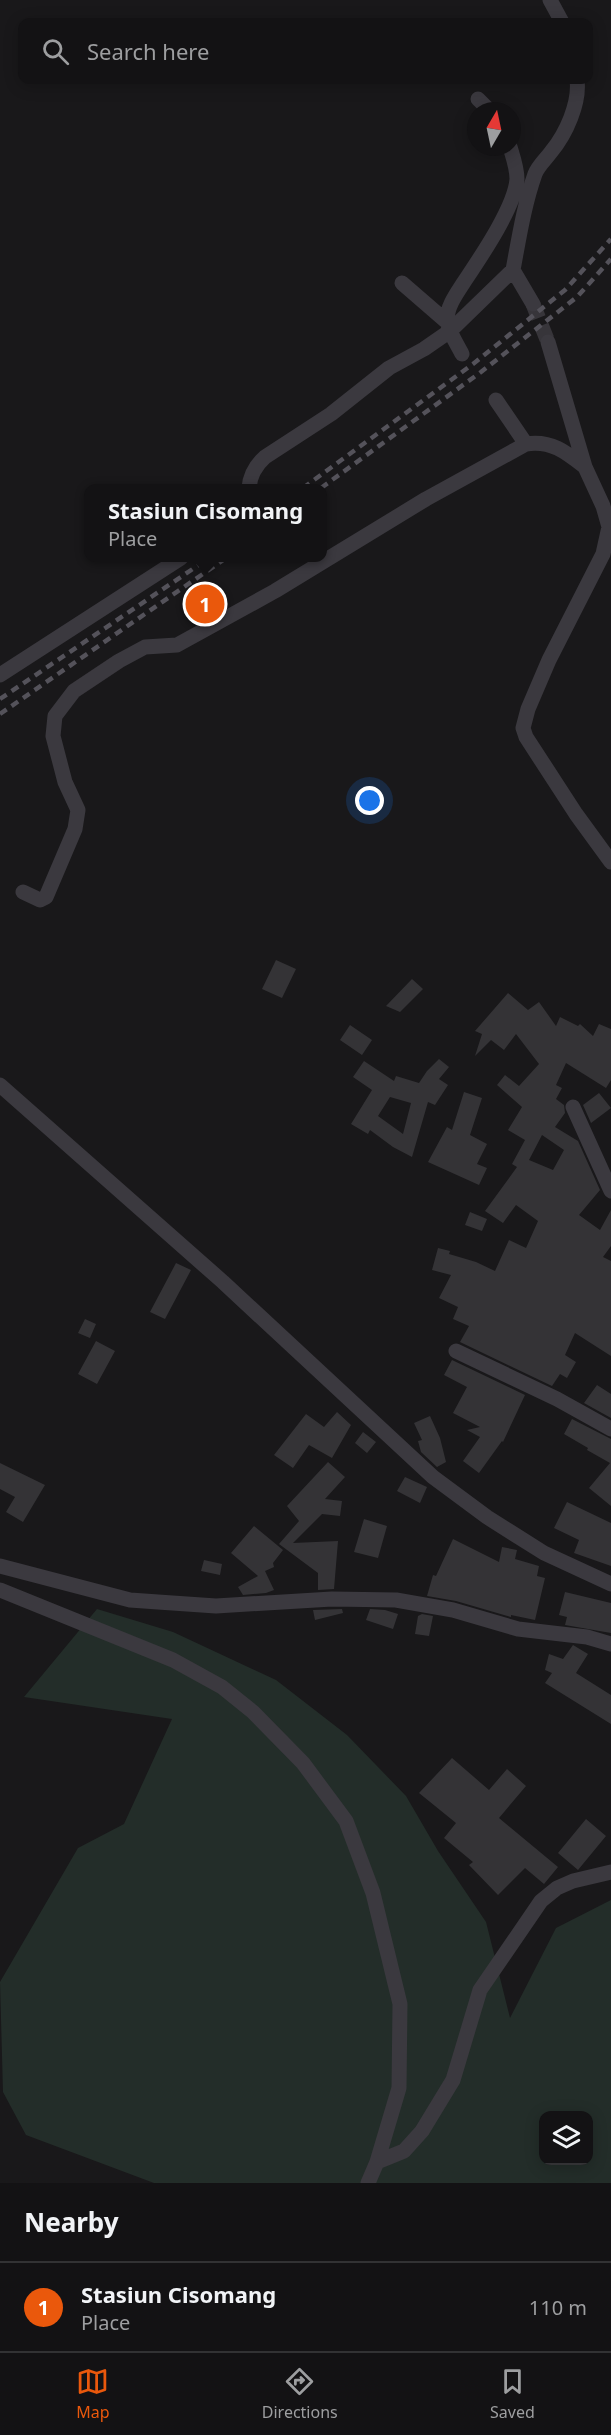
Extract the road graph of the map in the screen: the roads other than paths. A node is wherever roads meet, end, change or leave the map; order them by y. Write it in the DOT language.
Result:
graph roads {
  1 [pos="550,0"];
  2 [pos="560,18"];
  3 [pos="578,84"];
  4 [pos="478,99"];
  5 [pos="481,102"];
  6 [pos="512,156"];
  7 [pos="524,214"];
  8 [pos="501,221"];
  9 [pos="513,270"];
  10 [pos="402,283"];
  11 [pos="533,304"];
  12 [pos="449,326"];
  13 [pos="548,342"];
  14 [pos="462,354"];
  15 [pos="496,400"];
  16 [pos="526,444"];
  17 [pos="585,467"];
  18 [pos="249,484"];
  19 [pos="327,560"];
  20 [pos="175,562"];
  21 [pos="323,562"];
  22 [pos="0,675"];
  23 [pos="611,862"];
  24 [pos="23,892"];
  25 [pos="0,1085"];
  26 [pos="573,1107"];
  27 [pos="611,1191"];
  28 [pos="456,1351"];
  29 [pos="611,1429"];
  30 [pos="0,1566"];
  31 [pos="611,1584"];
  32 [pos="0,1590"];
  33 [pos="611,1644"];
  34 [pos="611,1872"];
  35 [pos="377,2162"];
  36 [pos="368,2183"];
  1 -- 2 [label="street"];
  3 -- 7 [label="street"];
  4 -- 5 [label="street"];
  6 -- 8 [label="street"];
  7 -- 8 [label="street"];
  7 -- 9 [label="street"];
  8 -- 12 [label="street"];
  9 -- 11 [label="street"];
  9 -- 12 [label="street"];
  10 -- 12 [label="street"];
  12 -- 14 [label="street"];
  12 -- 18 [label="street"];
  13 -- 17 [label="street"];
  15 -- 16 [label="street"];
  16 -- 17 [label="street"];
  16 -- 19 [label="street"];
  17 -- 23 [label="street"];
  20 -- 22 [label="street"];
  21 -- 24 [label="street"];
  25 -- 31 [label="street"];
  26 -- 27 [label="street"];
  28 -- 29 [label="street"];
  30 -- 33 [label="street"];
  32 -- 35 [label="street"];
  34 -- 35 [label="street"];
  35 -- 36 [label="street"];
}
